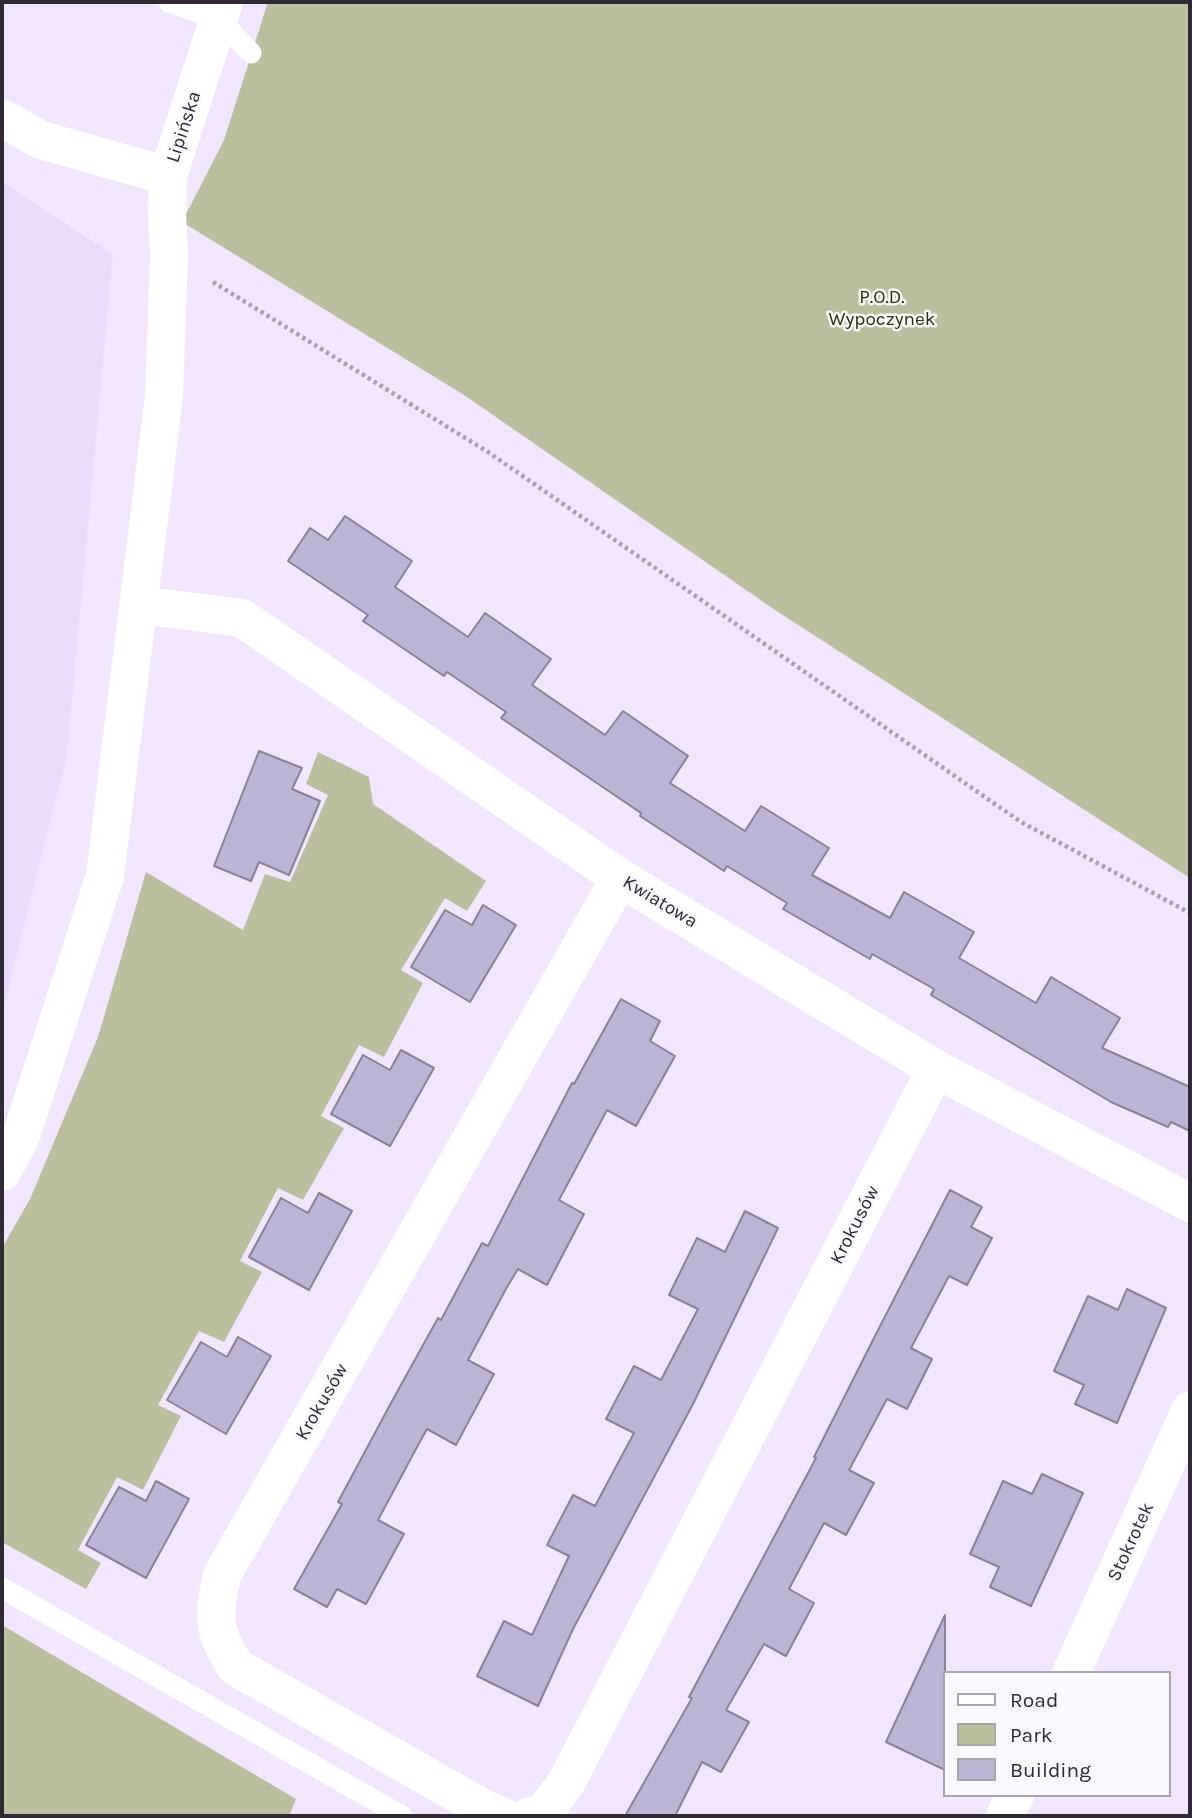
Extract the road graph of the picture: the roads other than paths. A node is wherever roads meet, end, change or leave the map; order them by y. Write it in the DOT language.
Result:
graph roads {
  1 [pos="169,2"];
  2 [pos="221,10"];
  3 [pos="251,53"];
  4 [pos="2,118"];
  5 [pos="168,176"];
  6 [pos="139,605"];
  7 [pos="621,878"];
  8 [pos="936,1069"];
  9 [pos="2,1172"];
  10 [pos="1190,1203"];
  11 [pos="1190,1411"];
  12 [pos="2,1588"];
  13 [pos="1072,1671"];
  14 [pos="1014,1797"];
  15 [pos="402,1816"];
  16 [pos="502,1816"];
  17 [pos="530,1816"];
  18 [pos="1005,1816"];
  1 -- 2 [label="lane"];
  2 -- 3 [label="lane"];
  2 -- 5 [label="street, Lipińska"];
  4 -- 5 [label="street"];
  5 -- 6 [label="street, Lipińska"];
  6 -- 7 [label="street, Kwiatowa"];
  6 -- 9 [label="street, Lipińska"];
  7 -- 8 [label="street, Kwiatowa"];
  7 -- 16 [label="street, Krokusów"];
  8 -- 10 [label="street, Kwiatowa"];
  8 -- 17 [label="street, Krokusów"];
  11 -- 13 [label="street, Stokrotek"];
  12 -- 15 [label="lane"];
  14 -- 18 [label="street"];
}
